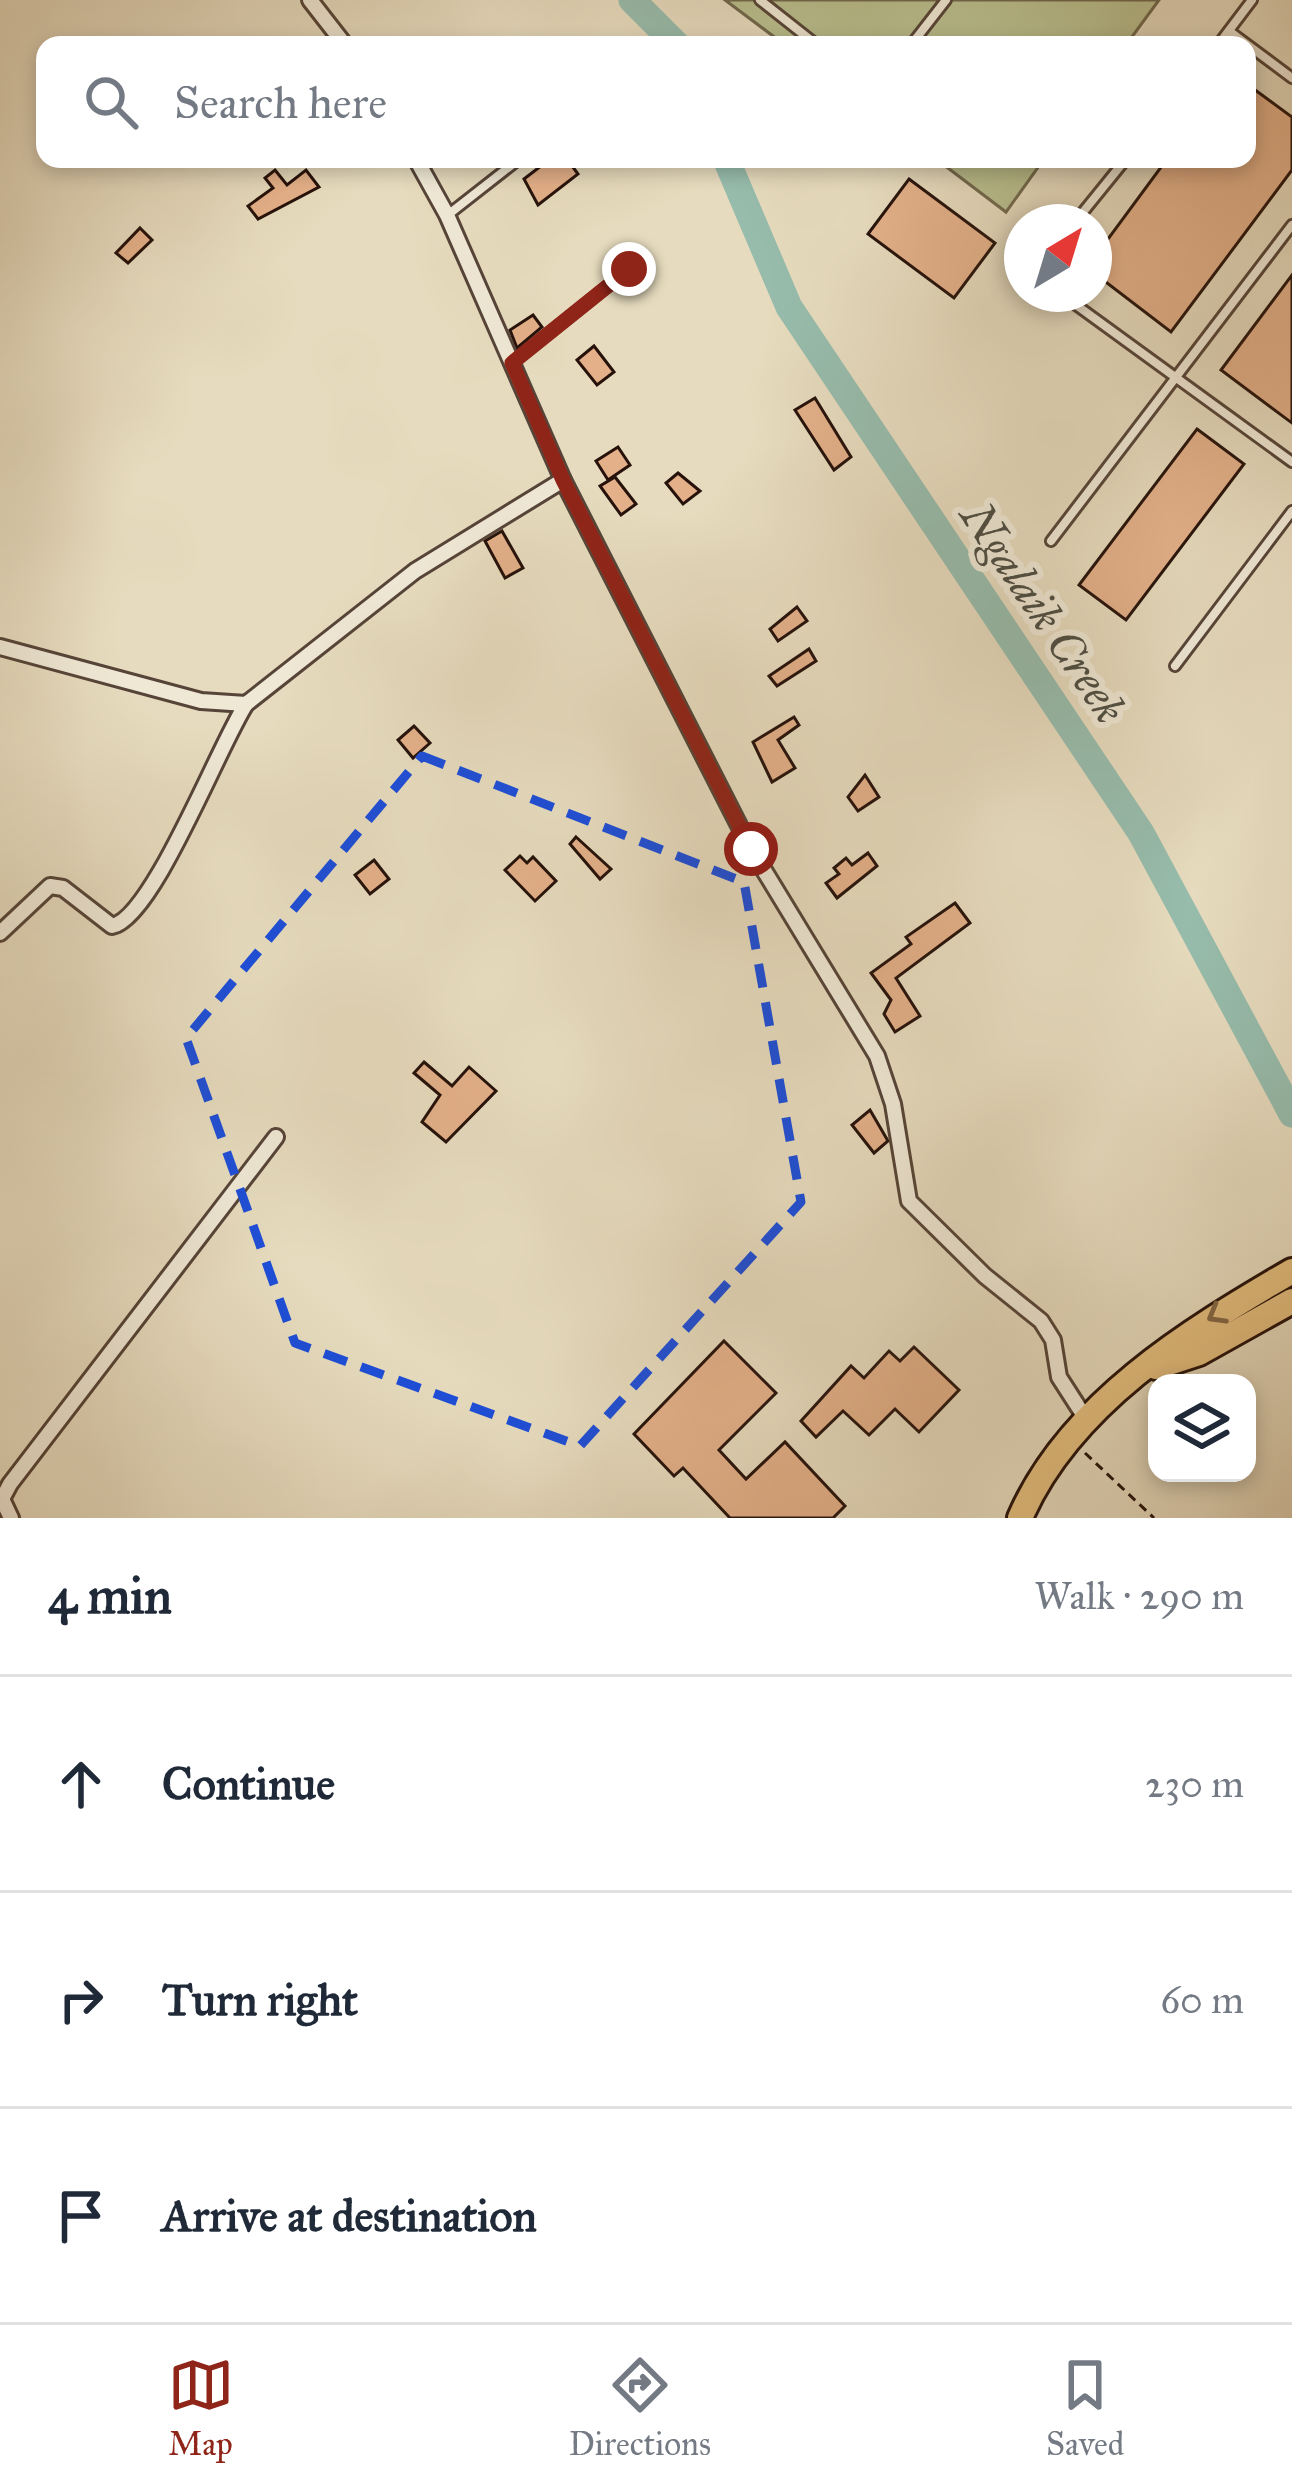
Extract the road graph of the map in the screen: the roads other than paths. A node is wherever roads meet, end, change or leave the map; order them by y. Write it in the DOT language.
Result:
graph roads {
  1 [pos="310,0"];
  2 [pos="760,0"];
  3 [pos="946,0"];
  4 [pos="1252,0"];
  5 [pos="1229,31"];
  6 [pos="338,36"];
  7 [pos="806,36"];
  8 [pos="918,36"];
  9 [pos="1225,36"];
  10 [pos="1236,36"];
  11 [pos="1256,51"];
  12 [pos="1292,78"];
  13 [pos="421,168"];
  14 [pos="508,168"];
  15 [pos="1119,168"];
  16 [pos="1090,204"];
  17 [pos="447,215"];
  18 [pos="1292,225"];
  19 [pos="629,269"];
  20 [pos="1085,312"];
  21 [pos="512,363"];
  22 [pos="1172,376"];
  23 [pos="1292,462"];
  24 [pos="563,480"];
  25 [pos="1292,511"];
  26 [pos="1051,541"];
  27 [pos="0,647"];
  28 [pos="1175,665"];
  29 [pos="246,704"];
  30 [pos="0,933"];
  31 [pos="276,1137"];
  32 [pos="1292,1271"];
  33 [pos="1292,1301"];
  34 [pos="1148,1370"];
  35 [pos="1087,1420"];
  36 [pos="5,1512"];
  37 [pos="1020,1518"];
  1 -- 6 [label="street"];
  2 -- 7 [label="lane"];
  3 -- 8 [label="lane"];
  4 -- 5 [label="lane"];
  5 -- 9 [label="lane"];
  5 -- 10 [label="lane"];
  11 -- 12 [label="lane"];
  13 -- 17 [label="street"];
  14 -- 17 [label="lane"];
  15 -- 16 [label="lane"];
  17 -- 21 [label="street"];
  18 -- 22 [label="lane"];
  19 -- 21 [label="lane"];
  20 -- 22 [label="lane"];
  21 -- 24 [label="street"];
  22 -- 23 [label="lane"];
  22 -- 26 [label="lane"];
  24 -- 29 [label="street"];
  24 -- 35 [label="street"];
  25 -- 28 [label="lane"];
  27 -- 29 [label="street"];
  29 -- 30 [label="street"];
  31 -- 36 [label="street"];
  32 -- 34 [label="highway, one-way"];
  33 -- 34 [label="highway"];
  34 -- 35 [label="highway"];
  35 -- 37 [label="highway"];
}
